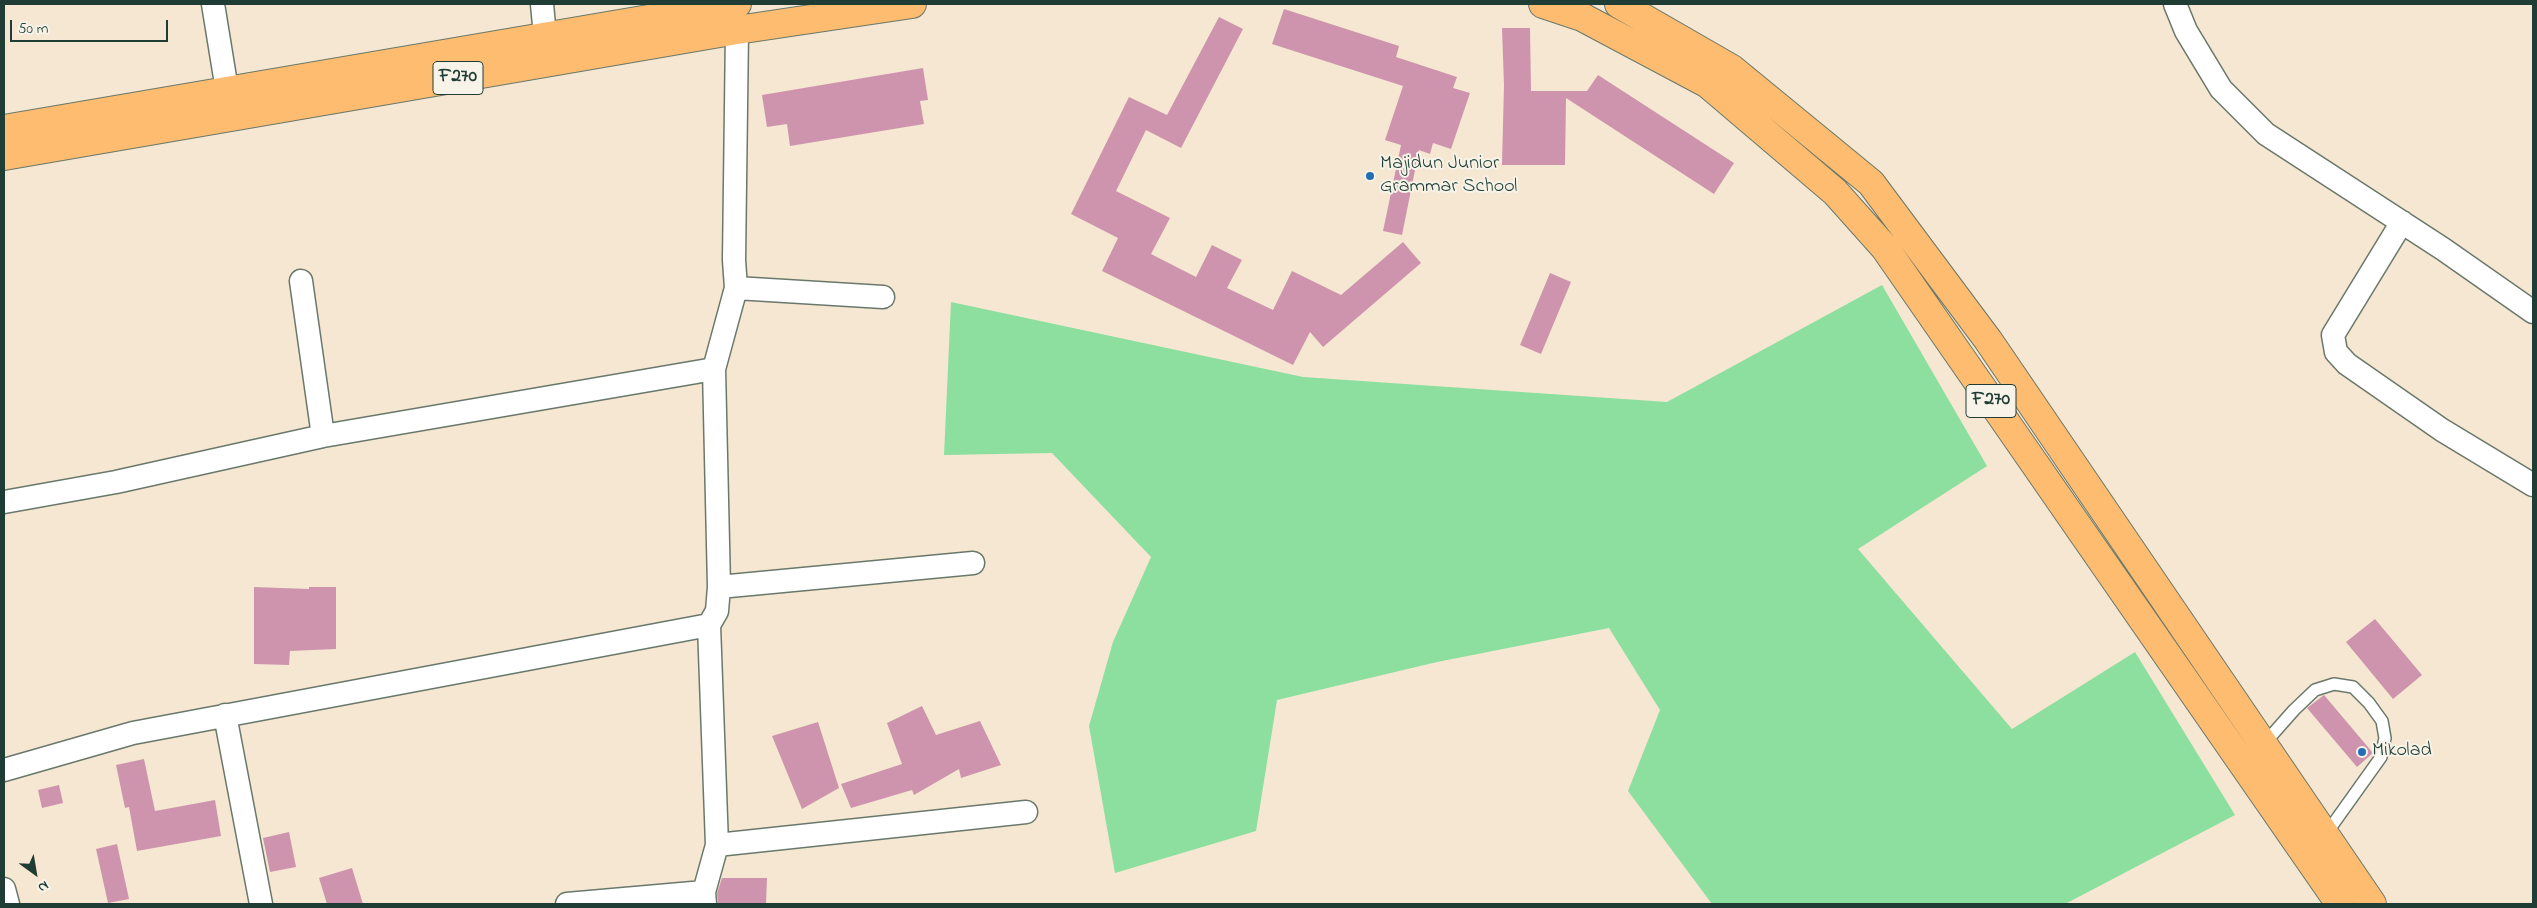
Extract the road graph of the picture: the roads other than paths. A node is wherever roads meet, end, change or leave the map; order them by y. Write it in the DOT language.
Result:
graph roads {
  1 [pos="213,4"];
  2 [pos="542,4"];
  3 [pos="912,4"];
  4 [pos="1543,4"];
  5 [pos="1620,4"];
  6 [pos="2175,4"];
  7 [pos="737,17"];
  8 [pos="545,36"];
  9 [pos="227,90"];
  10 [pos="4,129"];
  11 [pos="4,156"];
  12 [pos="2402,222"];
  13 [pos="301,281"];
  14 [pos="736,288"];
  15 [pos="883,298"];
  16 [pos="2533,312"];
  17 [pos="714,369"];
  18 [pos="323,436"];
  19 [pos="2533,485"];
  20 [pos="4,502"];
  21 [pos="973,563"];
  22 [pos="719,587"];
  23 [pos="709,625"];
  24 [pos="225,715"];
  25 [pos="2264,745"];
  26 [pos="4,770"];
  27 [pos="1026,812"];
  28 [pos="2325,836"];
  29 [pos="717,845"];
  30 [pos="4,889"];
  31 [pos="704,898"];
  32 [pos="2335,903"];
  33 [pos="8,904"];
  34 [pos="261,904"];
  35 [pos="567,904"];
  36 [pos="2372,904"];
  1 -- 9 [label="street"];
  2 -- 8 [label="street"];
  3 -- 7 [label="main road, F270"];
  4 -- 32 [label="main road, F270"];
  5 -- 25 [label="main road, F270"];
  6 -- 12 [label="street"];
  7 -- 8 [label="main road, F270"];
  7 -- 11 [label="main road, F270"];
  7 -- 14 [label="street"];
  8 -- 9 [label="main road, F270"];
  9 -- 10 [label="main road, F270"];
  12 -- 16 [label="street"];
  12 -- 19 [label="street"];
  13 -- 18 [label="street"];
  14 -- 15 [label="street"];
  14 -- 17 [label="street"];
  17 -- 18 [label="street"];
  17 -- 22 [label="street"];
  18 -- 20 [label="street"];
  21 -- 22 [label="street"];
  22 -- 23 [label="street"];
  23 -- 24 [label="street"];
  23 -- 29 [label="street"];
  24 -- 26 [label="street"];
  24 -- 34 [label="street"];
  25 -- 28 [label="main road, F270"];
  25 -- 28 [label="lane"];
  27 -- 29 [label="street"];
  28 -- 36 [label="main road, F270"];
  29 -- 31 [label="street"];
  30 -- 33 [label="street"];
  31 -- 35 [label="street"];
}
